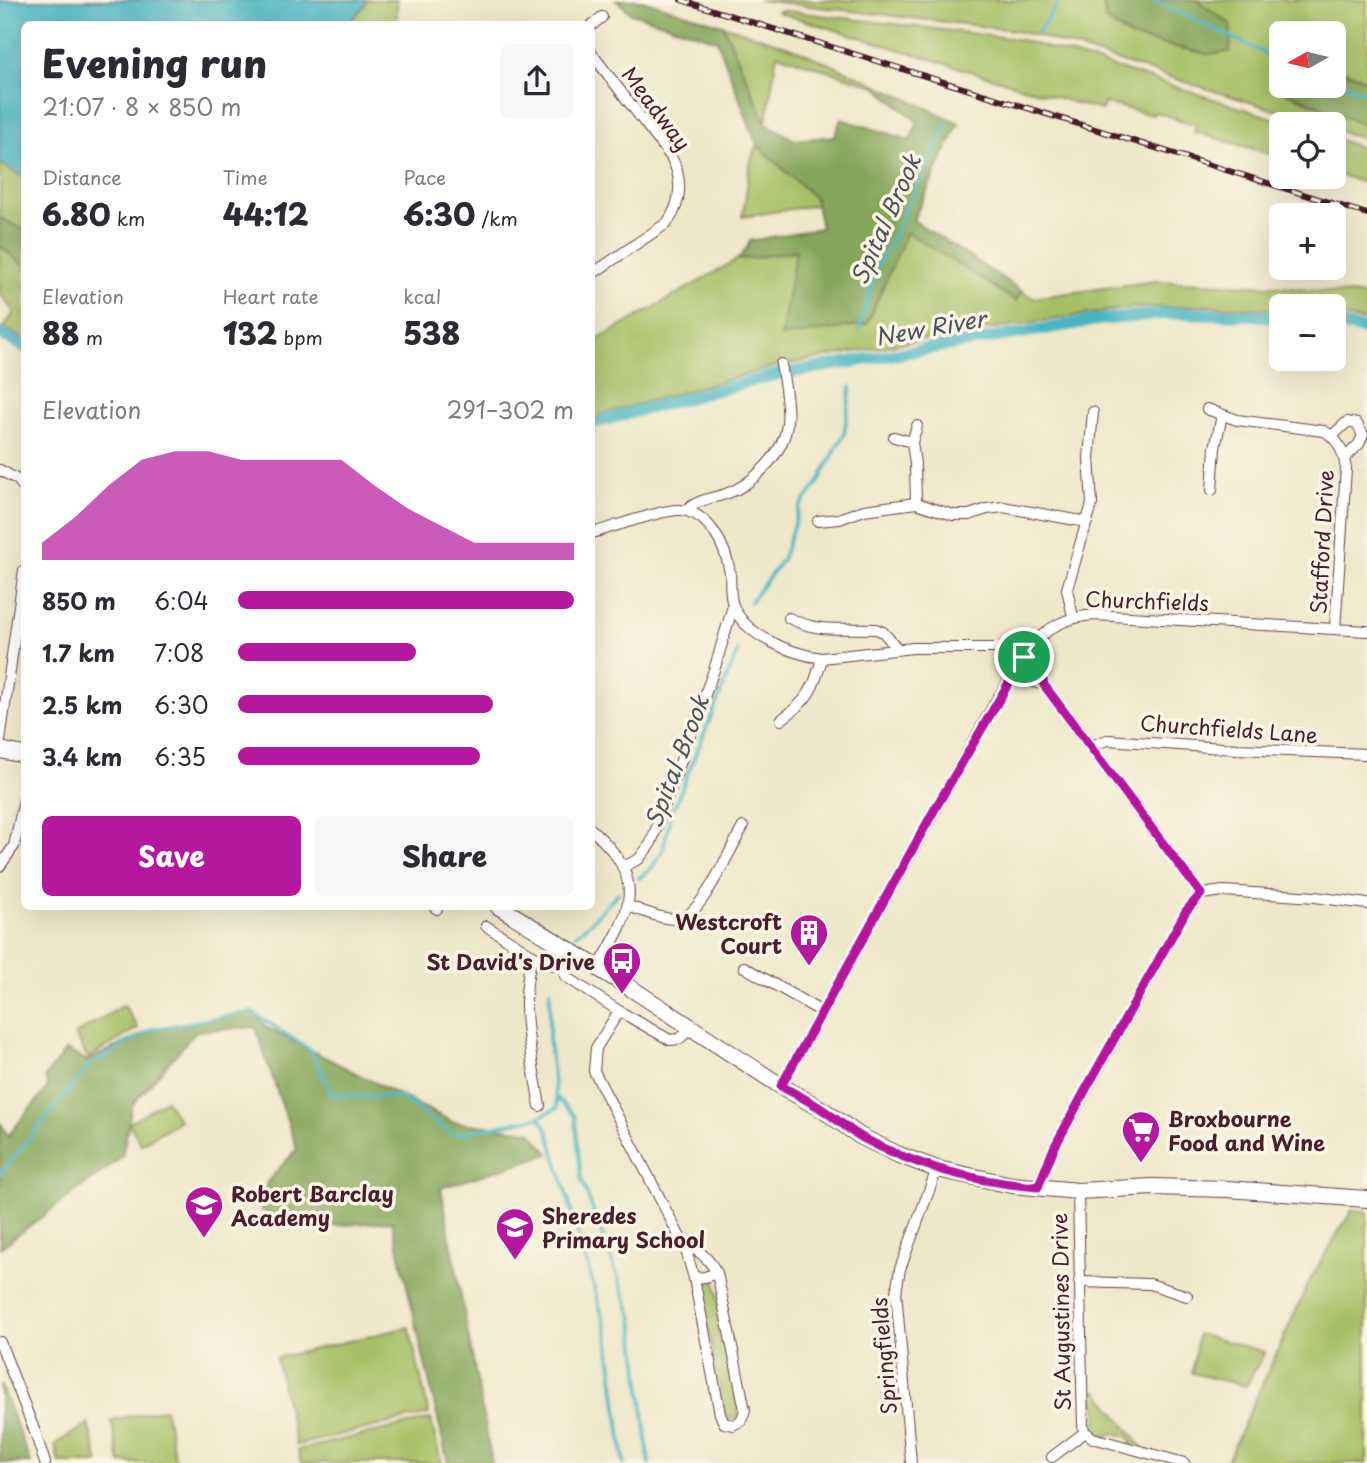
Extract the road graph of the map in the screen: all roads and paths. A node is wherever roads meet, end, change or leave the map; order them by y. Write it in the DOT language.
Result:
graph roads {
  1 [pos="602,17"];
  2 [pos="595,23"];
  3 [pos="595,58"];
  4 [pos="595,272"];
  5 [pos="781,364"];
  6 [pos="1208,409"];
  7 [pos="1093,412"];
  8 [pos="1222,415"];
  9 [pos="917,426"];
  10 [pos="1365,435"];
  11 [pos="1332,436"];
  12 [pos="894,437"];
  13 [pos="912,442"];
  14 [pos="1345,458"];
  15 [pos="0,470"];
  16 [pos="21,484"];
  17 [pos="1212,490"];
  18 [pos="915,503"];
  19 [pos="687,511"];
  20 [pos="818,521"];
  21 [pos="1087,522"];
  22 [pos="595,532"];
  23 [pos="21,590"];
  24 [pos="733,606"];
  25 [pos="1073,617"];
  26 [pos="789,618"];
  27 [pos="1335,629"];
  28 [pos="1367,631"];
  29 [pos="898,649"];
  30 [pos="1027,653"];
  31 [pos="822,657"];
  32 [pos="1013,675"];
  33 [pos="1044,685"];
  34 [pos="781,720"];
  35 [pos="0,741"];
  36 [pos="1091,746"];
  37 [pos="0,750"];
  38 [pos="21,754"];
  39 [pos="1367,754"];
  40 [pos="21,814"];
  41 [pos="743,827"];
  42 [pos="595,833"];
  43 [pos="0,866"];
  44 [pos="623,867"];
  45 [pos="1201,894"];
  46 [pos="1367,904"];
  47 [pos="628,906"];
  48 [pos="505,910"];
  49 [pos="486,926"];
  50 [pos="573,952"];
  51 [pos="533,955"];
  52 [pos="564,967"];
  53 [pos="744,967"];
  54 [pos="598,968"];
  55 [pos="619,1011"];
  56 [pos="822,1012"];
  57 [pos="692,1028"];
  58 [pos="781,1086"];
  59 [pos="540,1106"];
  60 [pos="937,1168"];
  61 [pos="1038,1187"];
  62 [pos="1078,1191"];
  63 [pos="1367,1199"];
  64 [pos="685,1247"];
  65 [pos="717,1273"];
  66 [pos="694,1278"];
  67 [pos="1079,1282"];
  68 [pos="1187,1296"];
  69 [pos="0,1342"];
  70 [pos="1085,1432"];
  71 [pos="1052,1457"];
  72 [pos="45,1463"];
  73 [pos="911,1463"];
  74 [pos="1184,1463"];
  1 -- 2 [label="street"];
  3 -- 4 [label="street, Meadway"];
  5 -- 19 [label="street"];
  6 -- 8 [label="street, Stafford Drive"];
  7 -- 21 [label="street"];
  8 -- 11 [label="street, Stafford Drive"];
  8 -- 17 [label="street"];
  9 -- 13 [label="street"];
  10 -- 11 [label="street, Stafford Drive"];
  10 -- 14 [label="street, Stafford Drive"];
  11 -- 14 [label="street, Stafford Drive"];
  12 -- 13 [label="street"];
  13 -- 18 [label="street"];
  14 -- 27 [label="street, Stafford Drive"];
  15 -- 16 [label="street"];
  18 -- 20 [label="street"];
  18 -- 21 [label="street"];
  19 -- 22 [label="street"];
  19 -- 24 [label="street"];
  21 -- 25 [label="street"];
  23 -- 35 [label="street"];
  24 -- 31 [label="street"];
  24 -- 44 [label="street"];
  25 -- 27 [label="street, Churchfields"];
  25 -- 30 [label="street, Churchfields"];
  26 -- 29 [label="street"];
  27 -- 28 [label="street, Churchfields"];
  29 -- 30 [label="street"];
  29 -- 31 [label="street"];
  30 -- 32 [label="street, Churchfields"];
  30 -- 33 [label="street"];
  31 -- 34 [label="street"];
  32 -- 33 [label="street"];
  32 -- 56 [label="street, Churchfields"];
  33 -- 36 [label="street"];
  36 -- 39 [label="street, Churchfields Lane"];
  36 -- 45 [label="street"];
  37 -- 38 [label="main road"];
  40 -- 43 [label="street"];
  41 -- 47 [label="street"];
  42 -- 44 [label="street"];
  44 -- 47 [label="street"];
  45 -- 46 [label="street"];
  45 -- 61 [label="street"];
  47 -- 54 [label="street"];
  48 -- 50 [label="main road"];
  49 -- 51 [label="street"];
  50 -- 52 [label="street"];
  50 -- 54 [label="main road"];
  51 -- 52 [label="street"];
  51 -- 59 [label="street"];
  52 -- 55 [label="street"];
  53 -- 56 [label="street"];
  54 -- 57 [label="main road"];
  55 -- 57 [label="street"];
  55 -- 64 [label="street"];
  56 -- 58 [label="street, Churchfields"];
  57 -- 58 [label="main road"];
  58 -- 60 [label="main road"];
  60 -- 61 [label="main road"];
  60 -- 73 [label="street, Springfields"];
  61 -- 62 [label="main road"];
  62 -- 63 [label="main road"];
  62 -- 67 [label="street, St Augustines Drive"];
  64 -- 65 [label="street"];
  64 -- 66 [label="street"];
  65 -- 66 [label="street"];
  65 -- 66 [label="street"];
  67 -- 68 [label="street"];
  67 -- 70 [label="street, St Augustines Drive"];
  69 -- 72 [label="street"];
  70 -- 71 [label="street, St Augustines Drive"];
  70 -- 74 [label="street, St Augustines Drive"];
}
